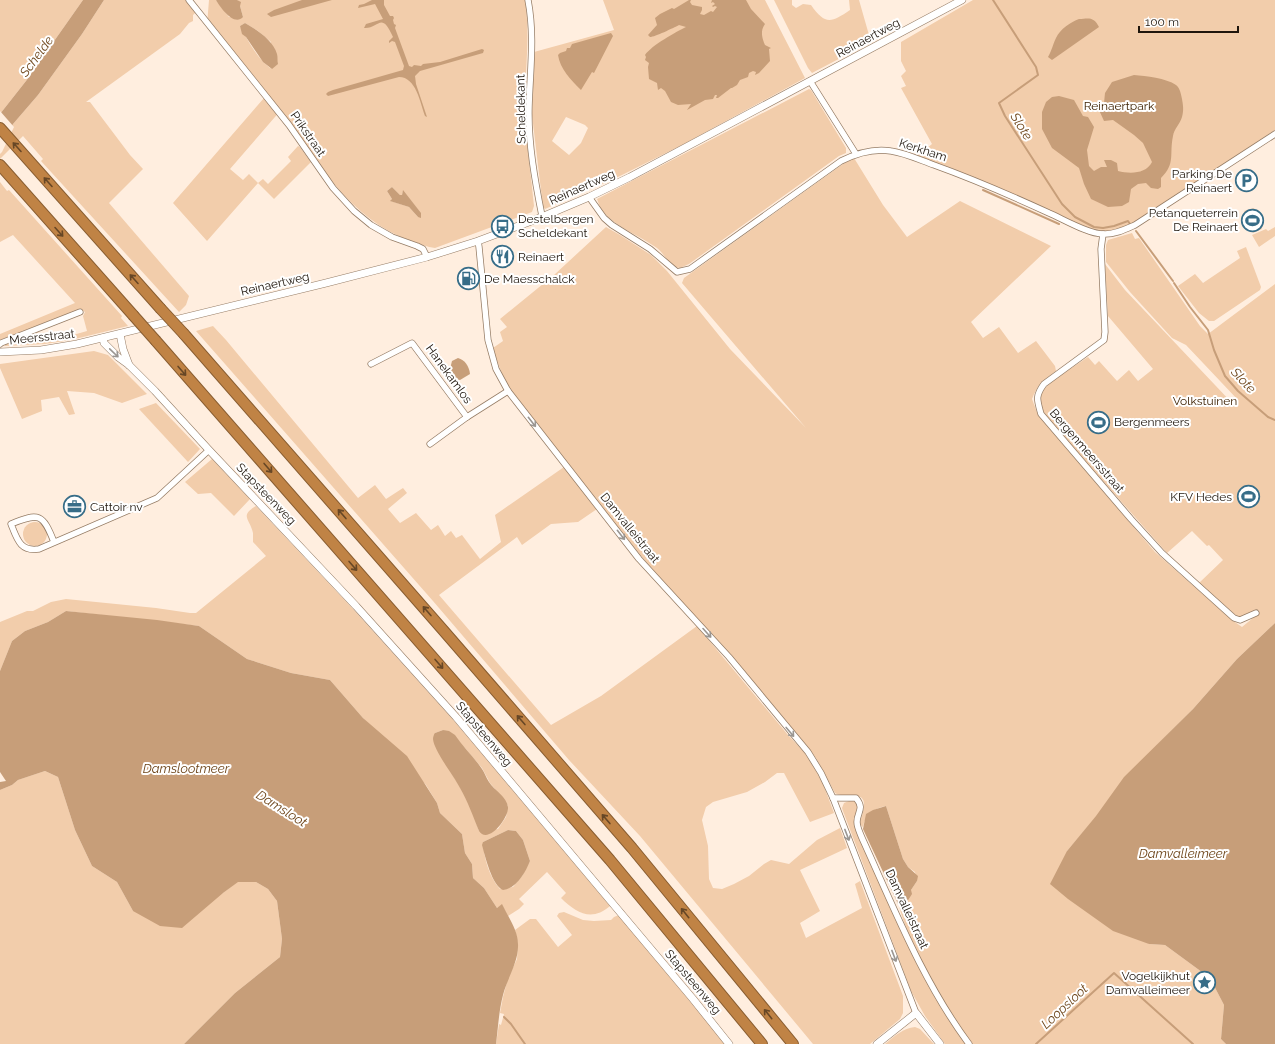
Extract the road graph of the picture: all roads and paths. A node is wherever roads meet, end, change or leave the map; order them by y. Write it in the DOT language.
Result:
graph roads {
  1 [pos="189,0"];
  2 [pos="528,0"];
  3 [pos="962,0"];
  4 [pos="810,81"];
  5 [pos="0,128"];
  6 [pos="1275,134"];
  7 [pos="856,154"];
  8 [pos="0,165"];
  9 [pos="589,197"];
  10 [pos="542,216"];
  11 [pos="1103,234"];
  12 [pos="478,241"];
  13 [pos="427,257"];
  14 [pos="80,312"];
  15 [pos="120,334"];
  16 [pos="107,337"];
  17 [pos="0,344"];
  18 [pos="0,352"];
  19 [pos="371,364"];
  20 [pos="129,365"];
  21 [pos="508,391"];
  22 [pos="467,417"];
  23 [pos="430,444"];
  24 [pos="209,450"];
  25 [pos="54,542"];
  26 [pos="1256,612"];
  27 [pos="833,798"];
  28 [pos="916,1013"];
  29 [pos="729,1044"];
  30 [pos="762,1044"];
  31 [pos="793,1044"];
  32 [pos="877,1044"];
  33 [pos="940,1044"];
  34 [pos="969,1044"];
  1 -- 13 [label="street, Prikstraat"];
  2 -- 10 [label="street, Scheldekant"];
  3 -- 4 [label="street, Reinaertweg"];
  4 -- 7 [label="street"];
  4 -- 9 [label="street, Reinaertweg"];
  31 -- 5 [label="highway, one-way, bridge"];
  6 -- 11 [label="street, Kerkham"];
  7 -- 9 [label="street, Kerkham"];
  7 -- 11 [label="street, Kerkham"];
  8 -- 30 [label="highway, one-way, bridge"];
  9 -- 10 [label="street, Reinaertweg"];
  10 -- 12 [label="street, Reinaertweg"];
  11 -- 26 [label="street, Bergenmeersstraat"];
  12 -- 13 [label="street, Reinaertweg"];
  12 -- 21 [label="street, Damvalleistraat"];
  13 -- 15 [label="street, Reinaertweg"];
  14 -- 17 [label="street, Meersstraat"];
  15 -- 16 [label="street, Reinaertweg"];
  15 -- 20 [label="street, Stapsteenweg"];
  16 -- 18 [label="street, Meersstraat"];
  16 -- 20 [label="street, Stapsteenweg, one-way"];
  19 -- 22 [label="street, Hanekamlos"];
  20 -- 24 [label="street, Stapsteenweg"];
  21 -- 22 [label="street, Hanekamlos"];
  21 -- 27 [label="street, Damvalleistraat, one-way"];
  22 -- 23 [label="street, Hanekamlos"];
  24 -- 25 [label="street"];
  24 -- 29 [label="street, Stapsteenweg"];
  25 -- 25 [label="street"];
  27 -- 28 [label="street, Damvalleistraat, one-way"];
  27 -- 34 [label="street, Damvalleistraat"];
  28 -- 32 [label="street"];
  28 -- 33 [label="street, Damvalleistraat"];
}
